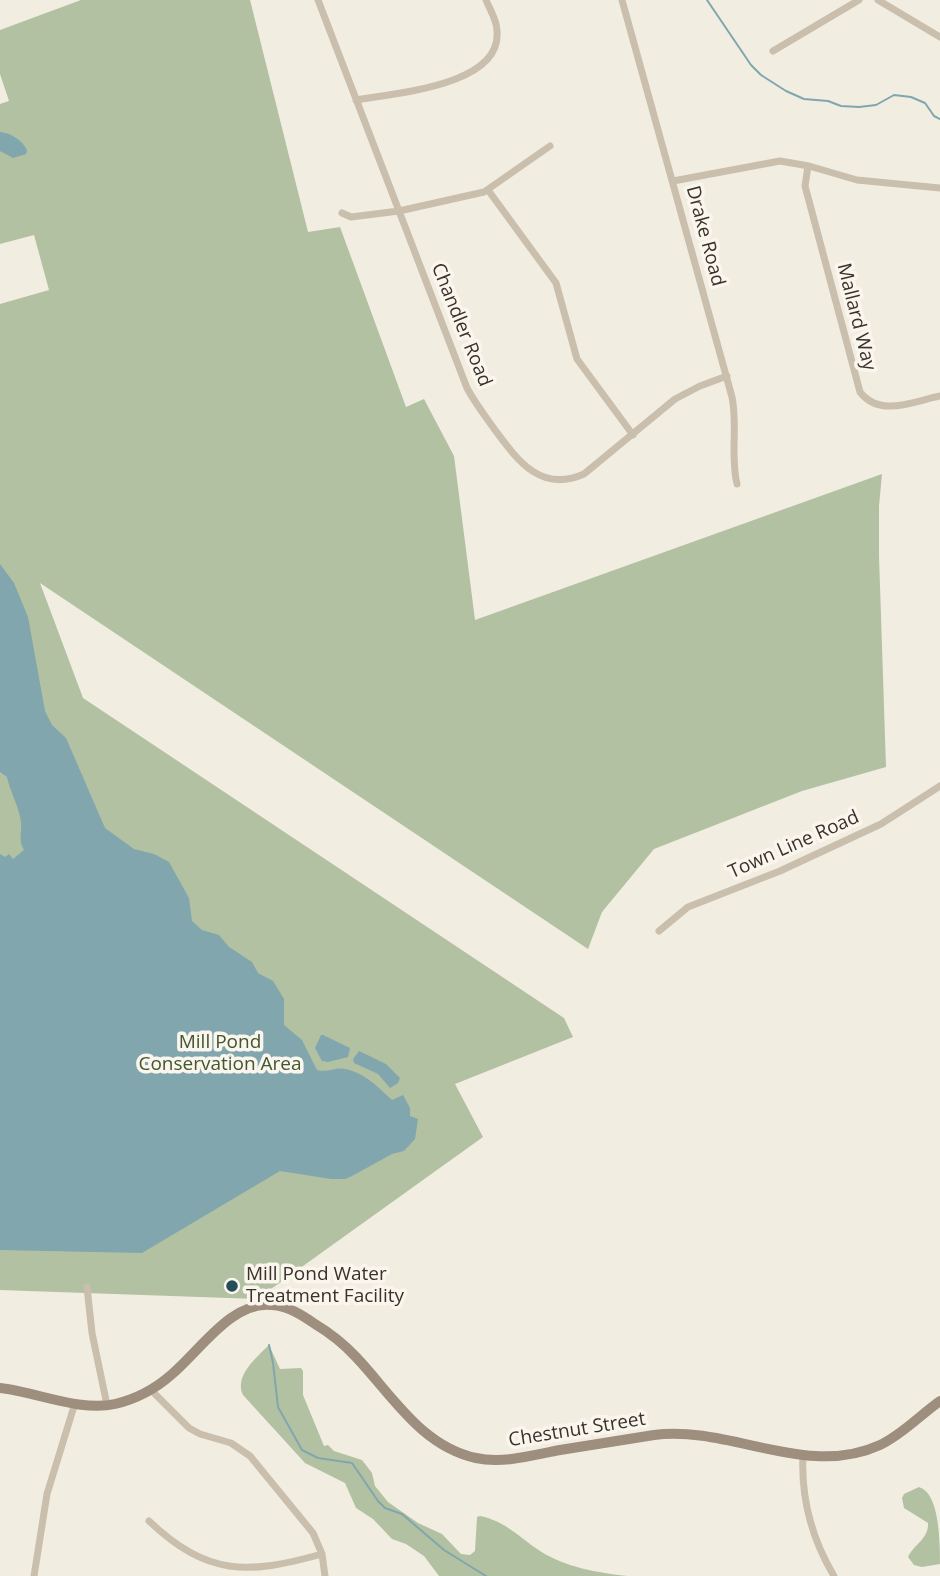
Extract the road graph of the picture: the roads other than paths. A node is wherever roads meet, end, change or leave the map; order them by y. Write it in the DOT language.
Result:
graph roads {
  1 [pos="318,0"];
  2 [pos="486,0"];
  3 [pos="622,0"];
  4 [pos="859,0"];
  5 [pos="878,0"];
  6 [pos="940,37"];
  7 [pos="773,51"];
  8 [pos="356,100"];
  9 [pos="551,146"];
  10 [pos="808,166"];
  11 [pos="674,181"];
  12 [pos="940,188"];
  13 [pos="488,191"];
  14 [pos="399,211"];
  15 [pos="342,213"];
  16 [pos="727,376"];
  17 [pos="940,396"];
  18 [pos="633,435"];
  19 [pos="737,484"];
  20 [pos="940,786"];
  21 [pos="659,931"];
  22 [pos="87,1287"];
  23 [pos="0,1388"];
  24 [pos="151,1390"];
  25 [pos="940,1401"];
  26 [pos="75,1403"];
  27 [pos="107,1405"];
  28 [pos="803,1455"];
  29 [pos="149,1521"];
  30 [pos="322,1554"];
  31 [pos="34,1576"];
  32 [pos="325,1576"];
  33 [pos="834,1576"];
  1 -- 8 [label="street, Chandler Road"];
  2 -- 8 [label="street"];
  3 -- 11 [label="street, Drake Road"];
  4 -- 7 [label="street"];
  5 -- 6 [label="street"];
  8 -- 14 [label="street, Chandler Road"];
  9 -- 13 [label="street"];
  10 -- 11 [label="street"];
  10 -- 12 [label="street"];
  10 -- 17 [label="street, Mallard Way"];
  11 -- 16 [label="street, Drake Road"];
  13 -- 14 [label="street"];
  13 -- 18 [label="street"];
  14 -- 15 [label="street"];
  14 -- 18 [label="street, Chandler Road"];
  16 -- 18 [label="street, Chandler Road"];
  16 -- 19 [label="street, Drake Road"];
  20 -- 21 [label="street, Town Line Road"];
  22 -- 27 [label="street"];
  23 -- 26 [label="street"];
  24 -- 27 [label="street"];
  24 -- 28 [label="street, Chestnut Street"];
  24 -- 30 [label="street"];
  25 -- 28 [label="street, Chestnut Street"];
  26 -- 27 [label="street"];
  26 -- 31 [label="street"];
  28 -- 33 [label="street"];
  29 -- 30 [label="street"];
  30 -- 32 [label="street"];
}
